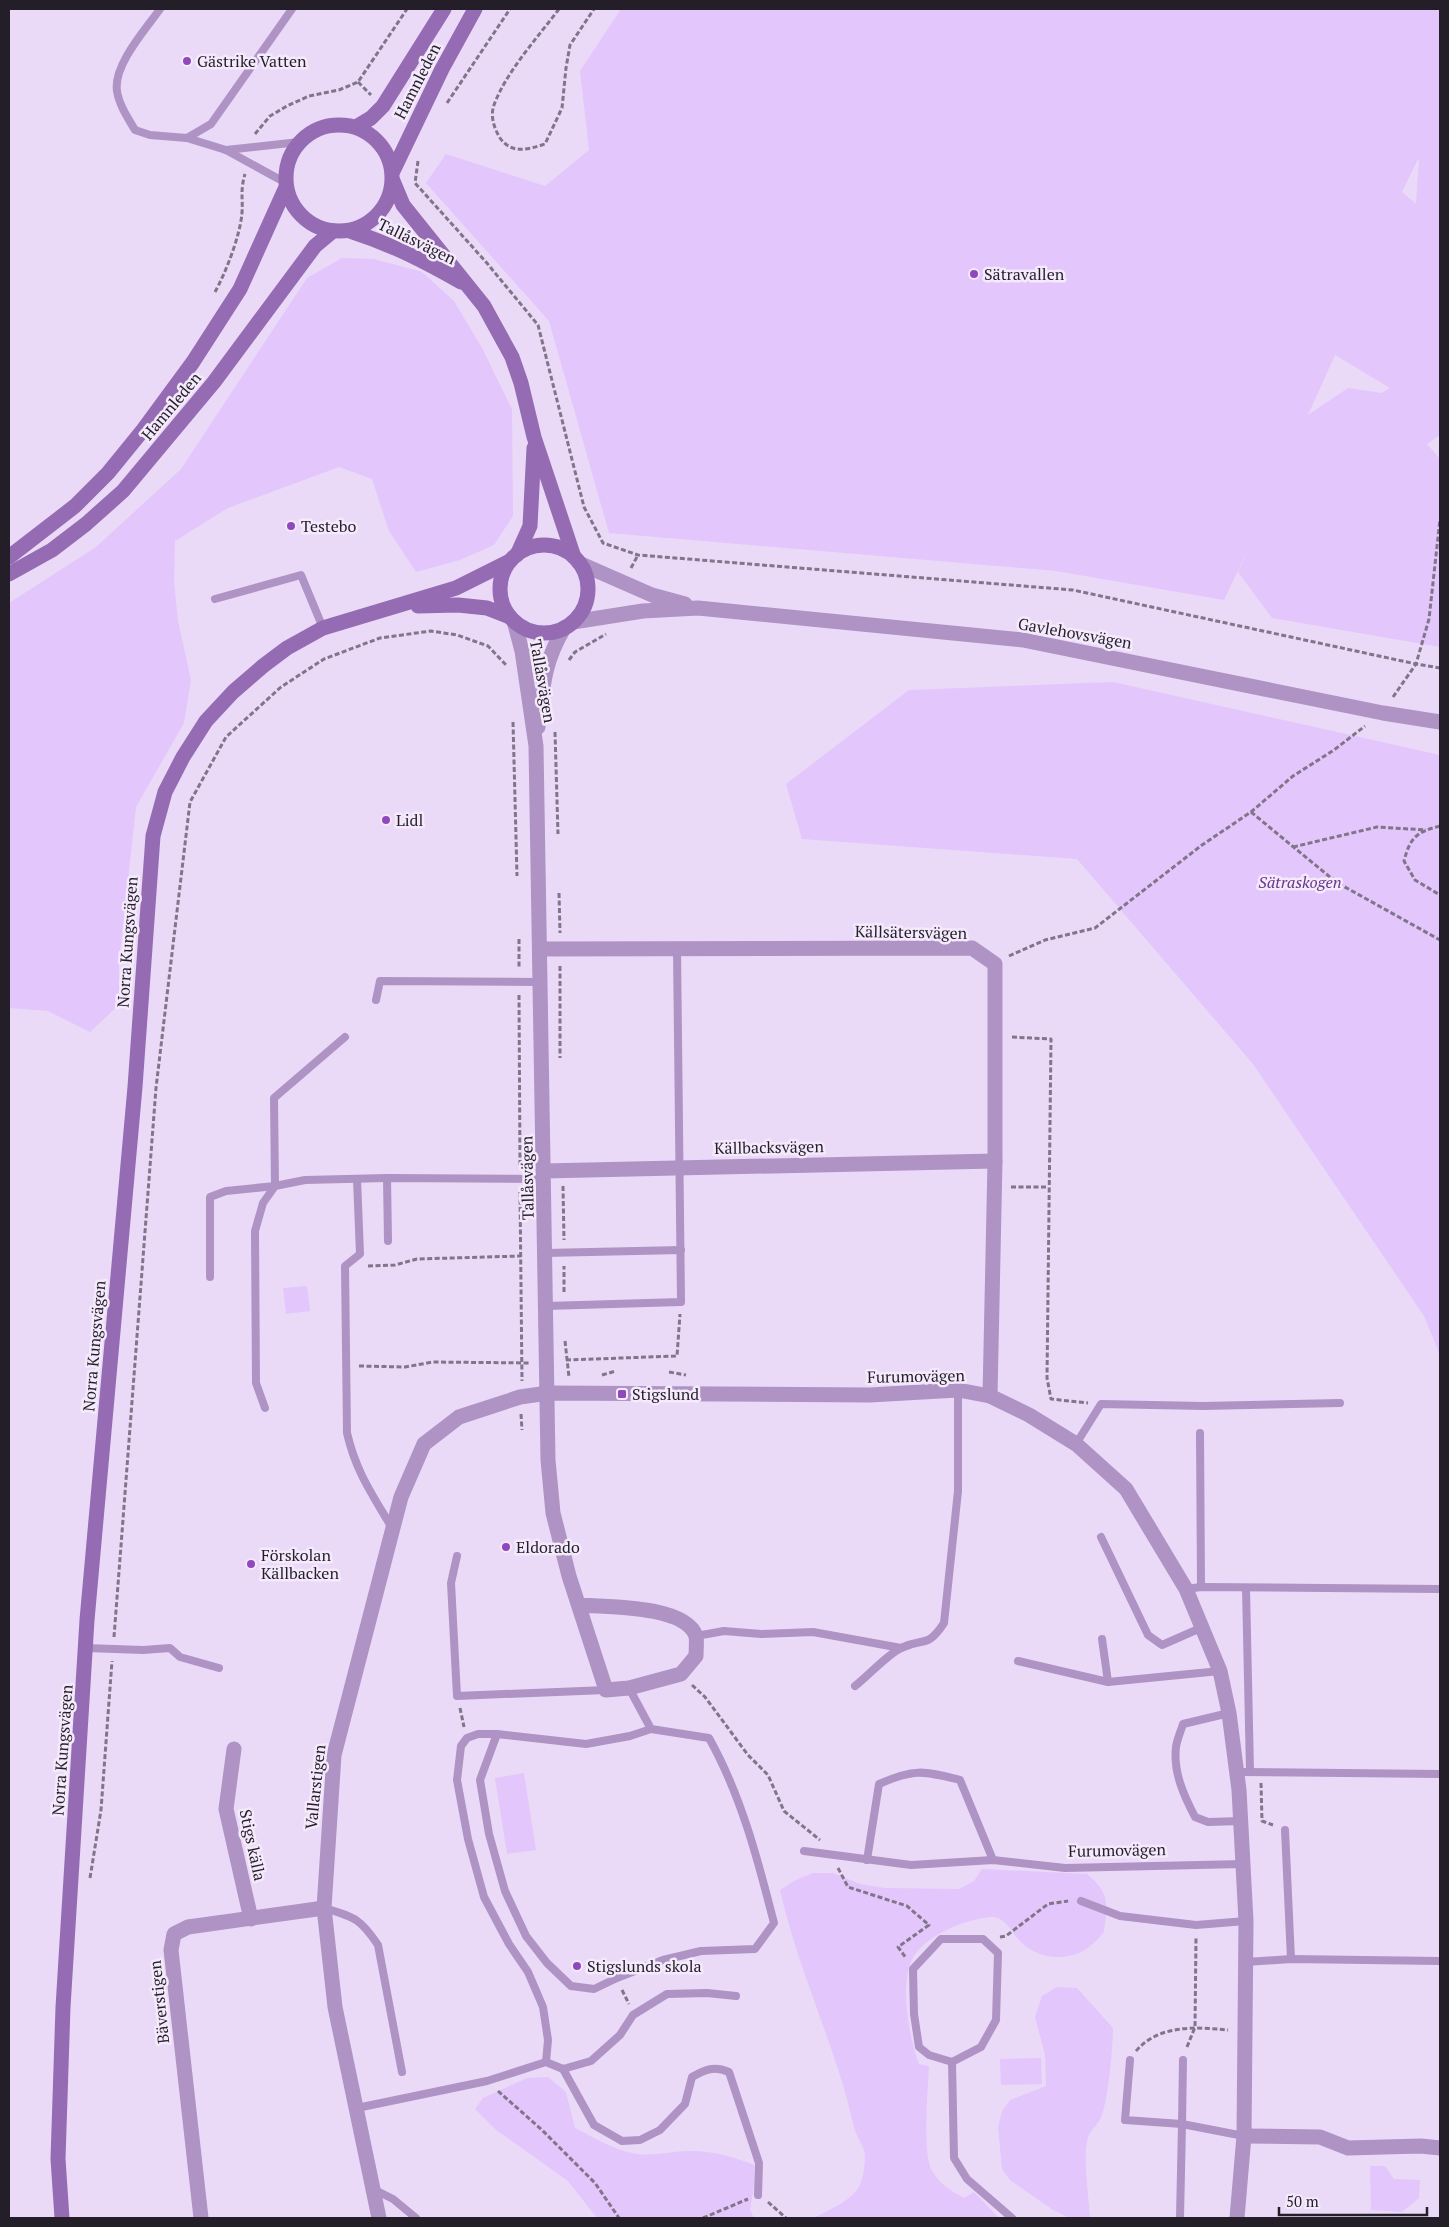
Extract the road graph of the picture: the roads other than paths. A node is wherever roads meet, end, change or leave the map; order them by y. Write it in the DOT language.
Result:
graph roads {
  1 [pos="160,9"];
  2 [pos="292,9"];
  3 [pos="444,9"];
  4 [pos="475,9"];
  5 [pos="356,127"];
  6 [pos="187,138"];
  7 [pos="300,142"];
  8 [pos="226,150"];
  9 [pos="393,176"];
  10 [pos="286,185"];
  11 [pos="333,231"];
  12 [pos="350,231"];
  13 [pos="468,287"];
  14 [pos="534,437"];
  15 [pos="9,557"];
  16 [pos="514,558"];
  17 [pos="576,560"];
  18 [pos="9,574"];
  19 [pos="214,599"];
  20 [pos="402,606"];
  21 [pos="698,608"];
  22 [pos="512,619"];
  23 [pos="568,625"];
  24 [pos="324,628"];
  25 [pos="1440,722"];
  26 [pos="536,746"];
  27 [pos="677,948"];
  28 [pos="541,949"];
  29 [pos="541,982"];
  30 [pos="376,1000"];
  31 [pos="345,1037"];
  32 [pos="995,1161"];
  33 [pos="679,1167"];
  34 [pos="544,1175"];
  35 [pos="387,1178"];
  36 [pos="357,1179"];
  37 [pos="275,1186"];
  38 [pos="388,1241"];
  39 [pos="681,1250"];
  40 [pos="545,1253"];
  41 [pos="210,1276"];
  42 [pos="546,1306"];
  43 [pos="958,1390"];
  44 [pos="548,1393"];
  45 [pos="990,1396"];
  46 [pos="1340,1403"];
  47 [pos="264,1408"];
  48 [pos="1200,1433"];
  49 [pos="1076,1444"];
  50 [pos="392,1530"];
  51 [pos="1101,1537"];
  52 [pos="457,1556"];
  53 [pos="1194,1588"];
  54 [pos="1246,1588"];
  55 [pos="1440,1589"];
  56 [pos="579,1605"];
  57 [pos="1203,1627"];
  58 [pos="696,1636"];
  59 [pos="1102,1639"];
  60 [pos="86,1648"];
  61 [pos="901,1648"];
  62 [pos="1018,1661"];
  63 [pos="219,1668"];
  64 [pos="1220,1671"];
  65 [pos="1108,1682"];
  66 [pos="855,1686"];
  67 [pos="629,1688"];
  68 [pos="606,1690"];
  69 [pos="1229,1713"];
  70 [pos="651,1729"];
  71 [pos="497,1734"];
  72 [pos="234,1749"];
  73 [pos="1243,1771"];
  74 [pos="1440,1774"];
  75 [pos="1241,1822"];
  76 [pos="1285,1830"];
  77 [pos="804,1850"];
  78 [pos="867,1860"];
  79 [pos="993,1860"];
  80 [pos="1242,1864"];
  81 [pos="1081,1901"];
  82 [pos="324,1908"];
  83 [pos="251,1919"];
  84 [pos="1246,1921"];
  85 [pos="1291,1959"];
  86 [pos="1440,1961"];
  87 [pos="1246,1962"];
  88 [pos="736,1996"];
  89 [pos="1130,2060"];
  90 [pos="1183,2060"];
  91 [pos="546,2062"];
  92 [pos="952,2062"];
  93 [pos="563,2069"];
  94 [pos="402,2072"];
  95 [pos="357,2108"];
  96 [pos="1182,2124"];
  97 [pos="1244,2136"];
  98 [pos="1440,2148"];
  99 [pos="371,2188"];
  100 [pos="758,2194"];
  101 [pos="62,2218"];
  102 [pos="201,2218"];
  103 [pos="379,2218"];
  104 [pos="416,2218"];
  105 [pos="1012,2218"];
  106 [pos="1180,2218"];
  107 [pos="1238,2218"];
  1 -- 6 [label="lane"];
  2 -- 6 [label="lane"];
  3 -- 5 [label="street, Hamnleden"];
  4 -- 9 [label="street, Hamnleden"];
  5 -- 7 [label="street"];
  5 -- 9 [label="street"];
  6 -- 8 [label="lane"];
  7 -- 8 [label="lane"];
  7 -- 10 [label="street"];
  8 -- 10 [label="lane"];
  9 -- 12 [label="street"];
  9 -- 13 [label="street, Tallåsvägen"];
  10 -- 11 [label="street"];
  10 -- 15 [label="street, Hamnleden"];
  11 -- 12 [label="street"];
  11 -- 18 [label="street, Hamnleden"];
  12 -- 13 [label="street, Tallåsvägen"];
  13 -- 14 [label="street, Tallåsvägen"];
  14 -- 16 [label="street, Tallåsvägen"];
  14 -- 17 [label="street, Tallåsvägen"];
  16 -- 17 [label="street"];
  16 -- 20 [label="street, Norra Kungsvägen"];
  16 -- 22 [label="street, Tallåsvägen"];
  17 -- 21 [label="street, Gavlehovsvägen"];
  17 -- 23 [label="street, Tallåsvägen"];
  19 -- 24 [label="lane"];
  20 -- 22 [label="street, Norra Kungsvägen"];
  20 -- 24 [label="street, Norra Kungsvägen"];
  21 -- 23 [label="street, Gavlehovsvägen"];
  21 -- 25 [label="street, Gavlehovsvägen"];
  22 -- 23 [label="street, Tallåsvägen"];
  22 -- 26 [label="street, Tallåsvägen"];
  23 -- 26 [label="street, Tallåsvägen"];
  24 -- 60 [label="street, Norra Kungsvägen"];
  26 -- 28 [label="street, Tallåsvägen"];
  27 -- 28 [label="street, Källsätersvägen"];
  27 -- 32 [label="street, Källsätersvägen"];
  27 -- 33 [label="lane"];
  28 -- 29 [label="street, Tallåsvägen"];
  29 -- 30 [label="lane"];
  29 -- 34 [label="street, Tallåsvägen"];
  31 -- 37 [label="lane"];
  32 -- 33 [label="street, Källbacksvägen"];
  32 -- 45 [label="street"];
  33 -- 34 [label="street, Källbacksvägen"];
  33 -- 39 [label="lane"];
  34 -- 35 [label="lane"];
  34 -- 40 [label="street, Tallåsvägen"];
  35 -- 36 [label="lane"];
  35 -- 38 [label="lane"];
  36 -- 37 [label="lane"];
  36 -- 50 [label="lane"];
  37 -- 41 [label="lane"];
  37 -- 47 [label="lane"];
  39 -- 40 [label="lane"];
  39 -- 42 [label="lane"];
  40 -- 42 [label="street, Tallåsvägen"];
  42 -- 44 [label="street, Tallåsvägen"];
  43 -- 44 [label="street, Furumovägen"];
  43 -- 45 [label="street, Furumovägen"];
  43 -- 61 [label="lane"];
  44 -- 50 [label="street, Vallarstigen"];
  44 -- 56 [label="street, Tallåsvägen"];
  45 -- 49 [label="street, Furumovägen"];
  46 -- 49 [label="lane"];
  48 -- 53 [label="lane"];
  49 -- 53 [label="street, Furumovägen"];
  50 -- 82 [label="street, Vallarstigen"];
  51 -- 57 [label="lane"];
  52 -- 68 [label="lane"];
  53 -- 54 [label="lane"];
  53 -- 57 [label="street, Furumovägen"];
  54 -- 55 [label="lane"];
  54 -- 73 [label="lane"];
  56 -- 58 [label="street"];
  56 -- 68 [label="street, Tallåsvägen"];
  57 -- 64 [label="street, Furumovägen"];
  58 -- 61 [label="lane"];
  58 -- 67 [label="street"];
  59 -- 65 [label="lane"];
  60 -- 63 [label="lane"];
  60 -- 101 [label="street, Norra Kungsvägen"];
  61 -- 66 [label="lane"];
  62 -- 65 [label="lane"];
  64 -- 65 [label="lane"];
  64 -- 69 [label="street, Furumovägen"];
  67 -- 68 [label="street"];
  67 -- 70 [label="lane"];
  69 -- 73 [label="street, Furumovägen"];
  69 -- 75 [label="lane"];
  70 -- 71 [label="lane"];
  70 -- 71 [label="lane"];
  71 -- 91 [label="lane"];
  72 -- 83 [label="street, Stigs källa"];
  73 -- 74 [label="lane"];
  73 -- 75 [label="street, Furumovägen"];
  75 -- 80 [label="street, Furumovägen"];
  76 -- 85 [label="lane"];
  77 -- 78 [label="lane, Furumovägen"];
  78 -- 79 [label="lane, Furumovägen"];
  78 -- 79 [label="lane"];
  79 -- 80 [label="lane, Furumovägen"];
  80 -- 84 [label="street, Furumovägen"];
  81 -- 84 [label="lane"];
  82 -- 83 [label="street, Bäverstigen"];
  82 -- 94 [label="lane"];
  82 -- 95 [label="street, Vallarstigen"];
  83 -- 102 [label="street, Bäverstigen"];
  84 -- 87 [label="street, Furumovägen"];
  85 -- 86 [label="lane"];
  85 -- 87 [label="lane"];
  87 -- 97 [label="street, Furumovägen"];
  88 -- 93 [label="lane"];
  89 -- 96 [label="lane"];
  90 -- 96 [label="lane"];
  91 -- 93 [label="lane"];
  91 -- 95 [label="lane"];
  92 -- 92 [label="lane"];
  92 -- 105 [label="lane"];
  93 -- 100 [label="lane"];
  95 -- 99 [label="street, Vallarstigen"];
  96 -- 97 [label="lane"];
  96 -- 106 [label="lane"];
  97 -- 98 [label="street"];
  97 -- 107 [label="street, Furumovägen"];
  99 -- 103 [label="street, Vallarstigen"];
  99 -- 104 [label="lane"];
}
